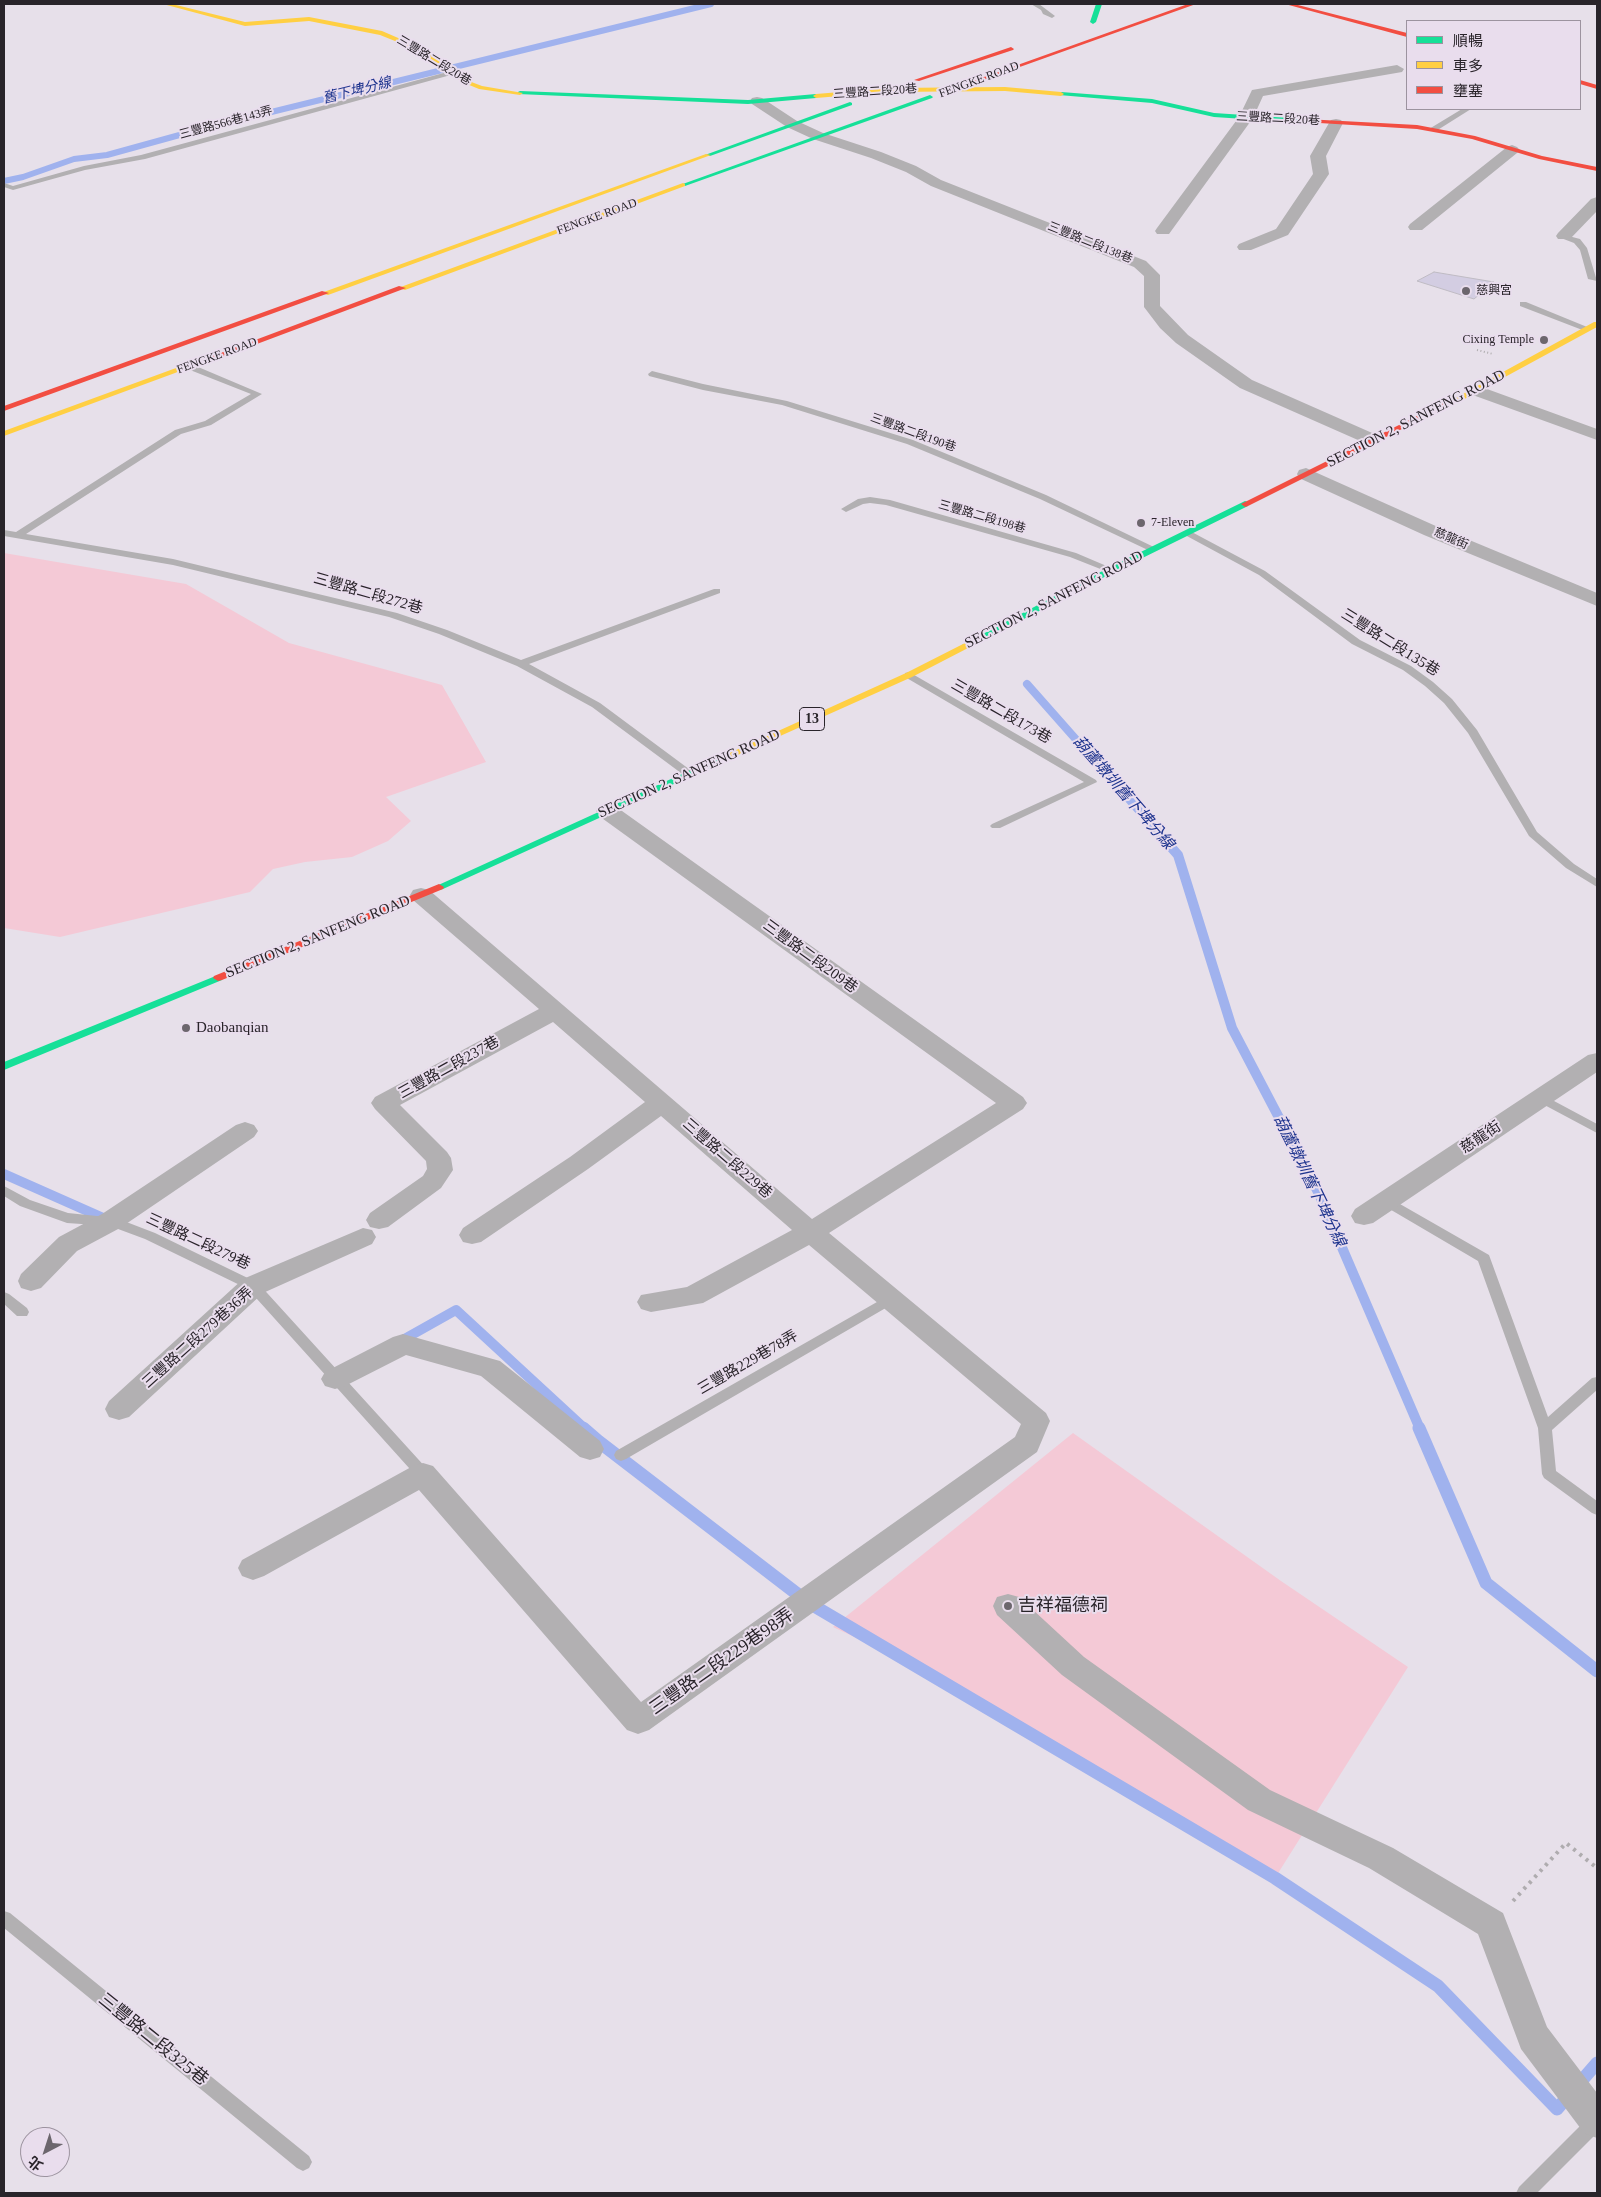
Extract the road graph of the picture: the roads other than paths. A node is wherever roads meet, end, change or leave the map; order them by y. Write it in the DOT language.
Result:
graph roads {
  1 [pos="166,4"];
  2 [pos="1034,4"];
  3 [pos="1099,4"];
  4 [pos="1192,4"];
  5 [pos="1288,4"];
  6 [pos="1052,16"];
  7 [pos="1110,16"];
  8 [pos="1406,35"];
  9 [pos="1018,47"];
  10 [pos="1397,69"];
  11 [pos="454,73"];
  12 [pos="1581,82"];
  13 [pos="1597,87"];
  14 [pos="958,88"];
  15 [pos="888,90"];
  16 [pos="757,101"];
  17 [pos="1465,110"];
  18 [pos="1246,118"];
  19 [pos="1336,123"];
  20 [pos="792,124"];
  21 [pos="1433,129"];
  22 [pos="818,136"];
  23 [pos="1512,150"];
  24 [pos="1597,169"];
  25 [pos="4,185"];
  26 [pos="1597,202"];
  27 [pos="1416,227"];
  28 [pos="1163,231"];
  29 [pos="1564,236"];
  30 [pos="1245,247"];
  31 [pos="1597,279"];
  32 [pos="1523,304"];
  33 [pos="1593,326"];
  34 [pos="188,366"];
  35 [pos="652,374"];
  36 [pos="1476,390"];
  37 [pos="4,409"];
  38 [pos="4,434"];
  39 [pos="1597,435"];
  40 [pos="1373,440"];
  41 [pos="1306,474"];
  42 [pos="846,509"];
  43 [pos="4,533"];
  44 [pos="1188,533"];
  45 [pos="16,536"];
  46 [pos="1153,549"];
  47 [pos="1111,570"];
  48 [pos="717,591"];
  49 [pos="1597,600"];
  50 [pos="521,664"];
  51 [pos="909,675"];
  52 [pos="689,774"];
  53 [pos="607,811"];
  54 [pos="996,826"];
  55 [pos="1597,884"];
  56 [pos="421,895"];
  57 [pos="556,1010"];
  58 [pos="1597,1061"];
  59 [pos="4,1066"];
  60 [pos="1541,1098"];
  61 [pos="661,1103"];
  62 [pos="1597,1129"];
  63 [pos="245,1132"];
  64 [pos="4,1190"];
  65 [pos="1386,1201"];
  66 [pos="1364,1216"];
  67 [pos="111,1221"];
  68 [pos="371,1229"];
  69 [pos="811,1232"];
  70 [pos="472,1235"];
  71 [pos="31,1281"];
  72 [pos="253,1286"];
  73 [pos="4,1297"];
  74 [pos="891,1299"];
  75 [pos="652,1302"];
  76 [pos="22,1312"];
  77 [pos="335,1379"];
  78 [pos="1597,1382"];
  79 [pos="119,1409"];
  80 [pos="1036,1421"];
  81 [pos="1544,1428"];
  82 [pos="590,1449"];
  83 [pos="620,1455"];
  84 [pos="423,1474"];
  85 [pos="1597,1509"];
  86 [pos="253,1568"];
  87 [pos="1008,1606"];
  88 [pos="4,1918"];
  89 [pos="1597,2121"];
  90 [pos="303,2162"];
  91 [pos="1525,2193"];
  1 -- 11 [label="street, 三豐路二段20巷"];
  2 -- 6 [label="lane"];
  3 -- 7 [label="street"];
  4 -- 14 [label="street, FENGKE ROAD"];
  5 -- 8 [label="street"];
  9 -- 15 [label="street, FENGKE ROAD"];
  10 -- 18 [label="street"];
  11 -- 16 [label="street, 三豐路二段20巷"];
  11 -- 25 [label="lane, 三豐路566巷143弄"];
  12 -- 13 [label="street"];
  14 -- 15 [label="street, 三豐路二段20巷"];
  14 -- 18 [label="street, 三豐路二段20巷"];
  14 -- 22 [label="street, FENGKE ROAD"];
  15 -- 16 [label="street, 三豐路二段20巷"];
  15 -- 20 [label="street, FENGKE ROAD"];
  16 -- 20 [label="street, 三豐路二段138巷"];
  17 -- 21 [label="lane"];
  18 -- 19 [label="street, 三豐路二段20巷"];
  18 -- 28 [label="street"];
  19 -- 21 [label="street, 三豐路二段20巷"];
  19 -- 30 [label="street"];
  20 -- 22 [label="street, 三豐路二段138巷"];
  20 -- 37 [label="street, FENGKE ROAD"];
  21 -- 23 [label="street, 三豐路二段20巷"];
  22 -- 34 [label="street, FENGKE ROAD"];
  22 -- 40 [label="street, 三豐路二段138巷"];
  23 -- 24 [label="street, 三豐路二段20巷"];
  23 -- 27 [label="street"];
  26 -- 29 [label="street"];
  29 -- 31 [label="lane"];
  32 -- 33 [label="lane"];
  33 -- 36 [label="street, SECTION 2, SANFENG ROAD / 13"];
  34 -- 38 [label="street, FENGKE ROAD"];
  34 -- 45 [label="lane"];
  35 -- 46 [label="lane, 三豐路二段190巷"];
  36 -- 39 [label="street"];
  36 -- 40 [label="street, SECTION 2, SANFENG ROAD / 13"];
  40 -- 41 [label="street, SECTION 2, SANFENG ROAD / 13"];
  41 -- 44 [label="street, SECTION 2, SANFENG ROAD / 13"];
  41 -- 49 [label="street, 慈龍街"];
  42 -- 47 [label="lane, 三豐路二段198巷"];
  43 -- 45 [label="lane, 三豐路二段272巷"];
  44 -- 46 [label="street, SECTION 2, SANFENG ROAD / 13"];
  44 -- 55 [label="lane, 三豐路二段135巷"];
  45 -- 50 [label="lane, 三豐路二段272巷"];
  46 -- 47 [label="street, SECTION 2, SANFENG ROAD / 13"];
  47 -- 51 [label="street, SECTION 2, SANFENG ROAD / 13"];
  48 -- 50 [label="lane"];
  50 -- 52 [label="lane, 三豐路二段272巷"];
  51 -- 52 [label="street, SECTION 2, SANFENG ROAD / 13"];
  51 -- 54 [label="lane, 三豐路二段173巷"];
  52 -- 53 [label="street, SECTION 2, SANFENG ROAD / 13"];
  53 -- 56 [label="street, SECTION 2, SANFENG ROAD / 13"];
  53 -- 69 [label="street, 三豐路二段209巷"];
  56 -- 57 [label="street, 三豐路二段229巷"];
  56 -- 59 [label="street, SECTION 2, SANFENG ROAD / 13"];
  57 -- 61 [label="street, 三豐路二段229巷"];
  57 -- 68 [label="street, 三豐路二段237巷"];
  58 -- 60 [label="street, 慈龍街"];
  60 -- 62 [label="lane"];
  60 -- 65 [label="street, 慈龍街"];
  61 -- 69 [label="street, 三豐路二段229巷"];
  61 -- 70 [label="street"];
  63 -- 67 [label="street"];
  64 -- 67 [label="lane, 三豐路二段279巷"];
  65 -- 66 [label="street, 慈龍街"];
  65 -- 81 [label="lane"];
  67 -- 71 [label="street"];
  67 -- 72 [label="lane, 三豐路二段279巷"];
  68 -- 72 [label="street, 三豐路二段279巷36弄"];
  69 -- 74 [label="street, 三豐路二段229巷"];
  69 -- 75 [label="street"];
  72 -- 77 [label="lane, 三豐路二段279巷"];
  72 -- 79 [label="street, 三豐路二段279巷36弄"];
  73 -- 76 [label="lane"];
  74 -- 80 [label="street, 三豐路二段229巷"];
  74 -- 83 [label="lane, 三豐路229巷78弄"];
  77 -- 82 [label="street"];
  77 -- 84 [label="lane, 三豐路二段279巷"];
  78 -- 81 [label="lane"];
  80 -- 84 [label="street, 三豐路二段229巷98弄"];
  81 -- 85 [label="lane"];
  84 -- 86 [label="street"];
  87 -- 89 [label="street"];
  88 -- 90 [label="lane, 三豐路二段325巷"];
  89 -- 91 [label="lane"];
}
